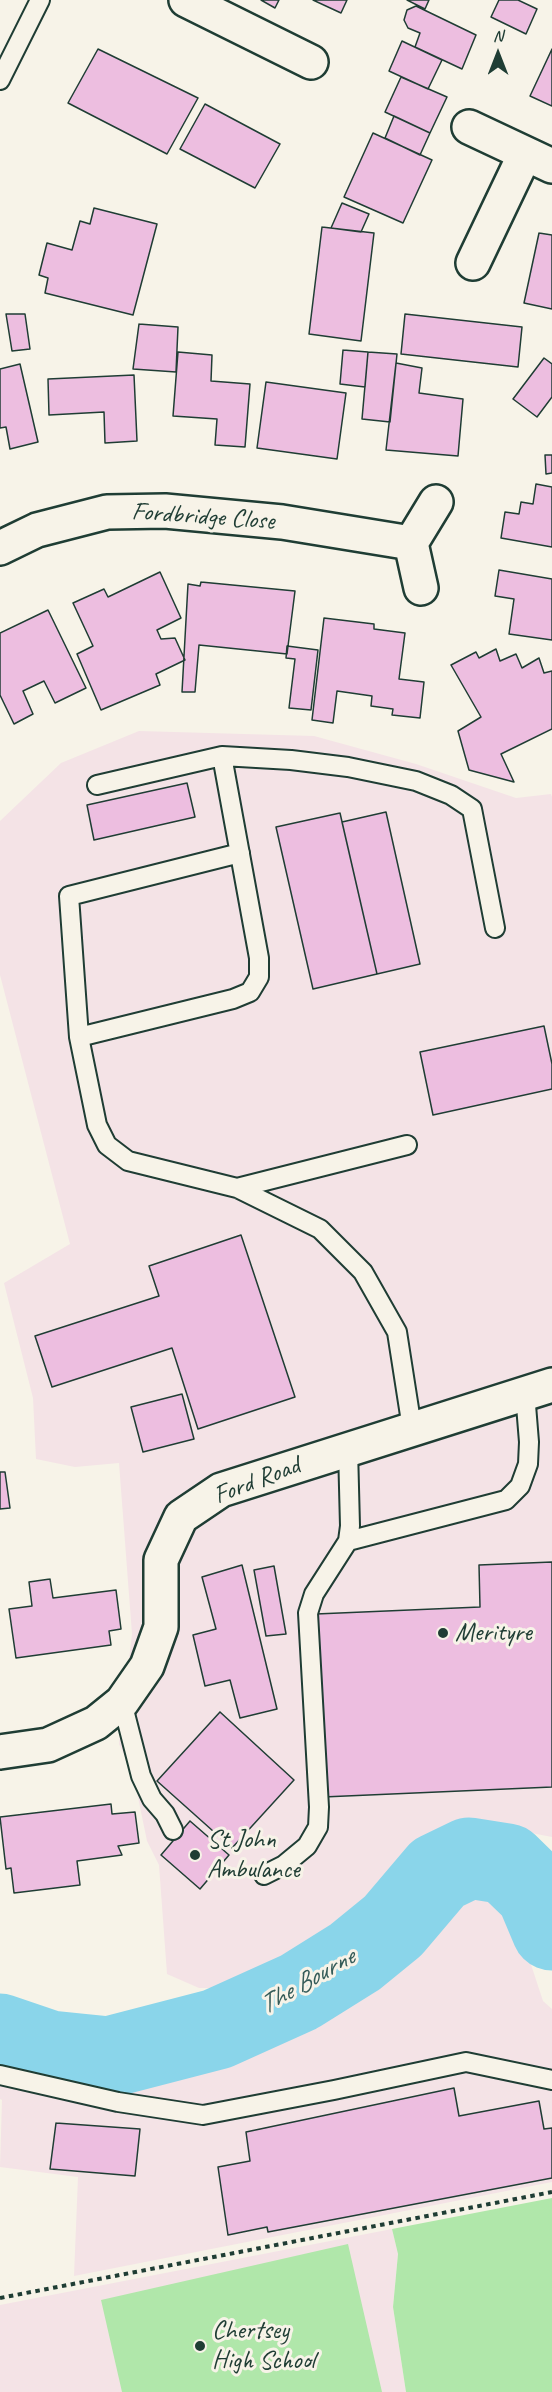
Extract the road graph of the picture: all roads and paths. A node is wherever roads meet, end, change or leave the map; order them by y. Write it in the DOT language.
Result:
graph roads {
  1 [pos="40,0"];
  2 [pos="186,0"];
  3 [pos="311,62"];
  4 [pos="0,80"];
  5 [pos="469,127"];
  6 [pos="539,160"];
  7 [pos="473,263"];
  8 [pos="436,502"];
  9 [pos="411,543"];
  10 [pos="0,548"];
  11 [pos="421,588"];
  12 [pos="222,756"];
  13 [pos="97,785"];
  14 [pos="240,854"];
  15 [pos="495,928"];
  16 [pos="80,1036"];
  17 [pos="407,1145"];
  18 [pos="237,1188"];
  19 [pos="538,1389"];
  20 [pos="412,1428"];
  21 [pos="348,1449"];
  22 [pos="348,1541"];
  23 [pos="122,1702"];
  24 [pos="0,1752"];
  25 [pos="173,1830"];
  26 [pos="264,1875"];
  27 [pos="0,2075"];
  28 [pos="552,2080"];
  29 [pos="552,2192"];
  30 [pos="0,2298"];
  1 -- 4 [label="lane"];
  2 -- 3 [label="street"];
  5 -- 6 [label="street"];
  6 -- 7 [label="street"];
  8 -- 9 [label="street"];
  9 -- 10 [label="street, Fordbridge Close"];
  9 -- 11 [label="street"];
  12 -- 13 [label="lane"];
  12 -- 14 [label="lane"];
  12 -- 15 [label="lane"];
  14 -- 16 [label="lane"];
  14 -- 16 [label="lane"];
  16 -- 18 [label="lane"];
  17 -- 18 [label="lane"];
  18 -- 20 [label="lane"];
  19 -- 20 [label="street, Ford Road"];
  19 -- 22 [label="lane"];
  20 -- 21 [label="street, Ford Road"];
  21 -- 22 [label="lane"];
  21 -- 23 [label="street, Ford Road"];
  22 -- 26 [label="lane"];
  23 -- 24 [label="street, Ford Road"];
  23 -- 25 [label="lane"];
  27 -- 28 [label="lane"];
  29 -- 30 [label="path"];
}
